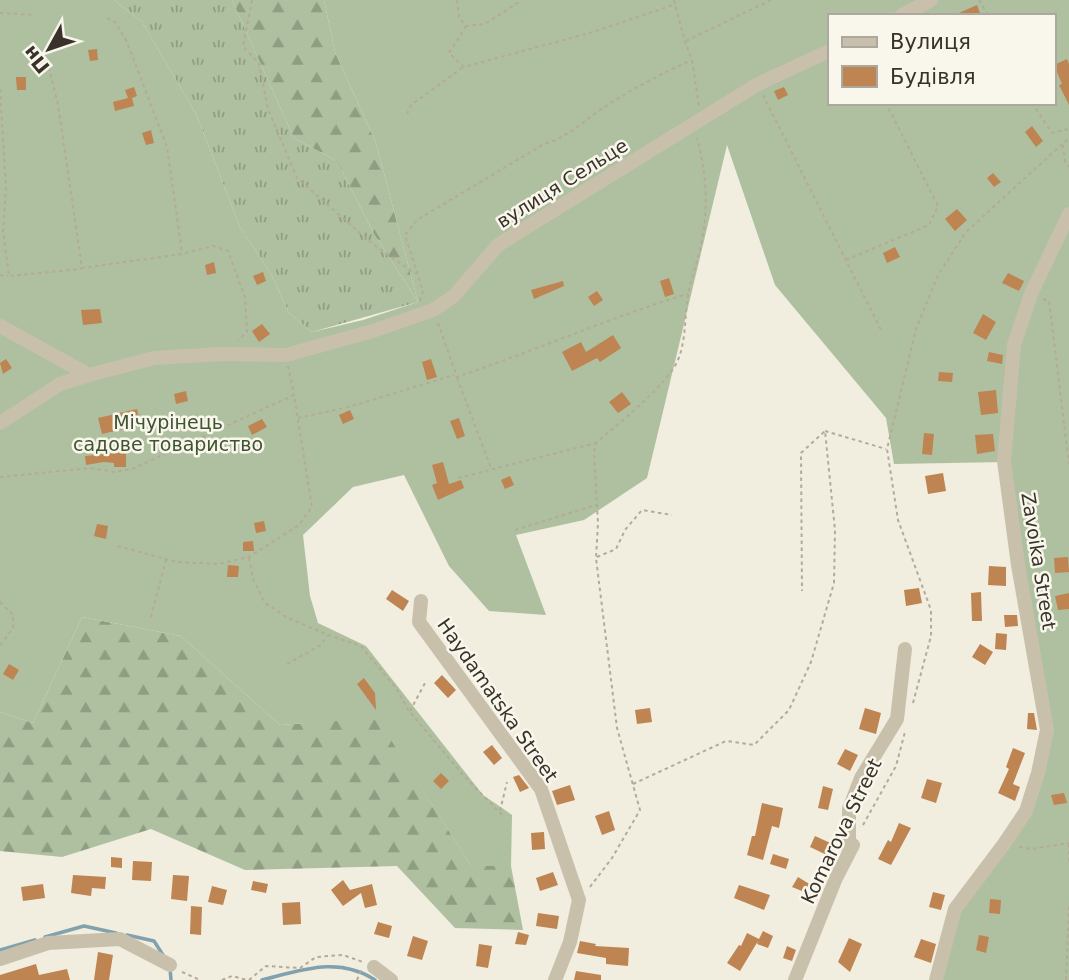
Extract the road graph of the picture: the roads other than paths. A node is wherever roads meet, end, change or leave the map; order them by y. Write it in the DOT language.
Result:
graph roads {
  1 [pos="931,0"];
  2 [pos="905,14"];
  3 [pos="828,51"];
  4 [pos="1069,214"];
  5 [pos="0,326"];
  6 [pos="89,375"];
  7 [pos="0,424"];
  8 [pos="421,601"];
  9 [pos="905,649"];
  10 [pos="0,959"];
  11 [pos="170,965"];
  12 [pos="369,966"];
  13 [pos="391,980"];
  14 [pos="555,980"];
  15 [pos="795,980"];
  16 [pos="936,980"];
  1 -- 2 [label="street"];
  3 -- 6 [label="street, вулиця Сельце"];
  4 -- 16 [label="street, Zavoika Street"];
  5 -- 6 [label="street"];
  6 -- 7 [label="street, вулиця Сельце"];
  8 -- 14 [label="street, Haydamatska Street"];
  9 -- 15 [label="street, Komarova Street"];
  10 -- 11 [label="street"];
  12 -- 13 [label="street"];
}
